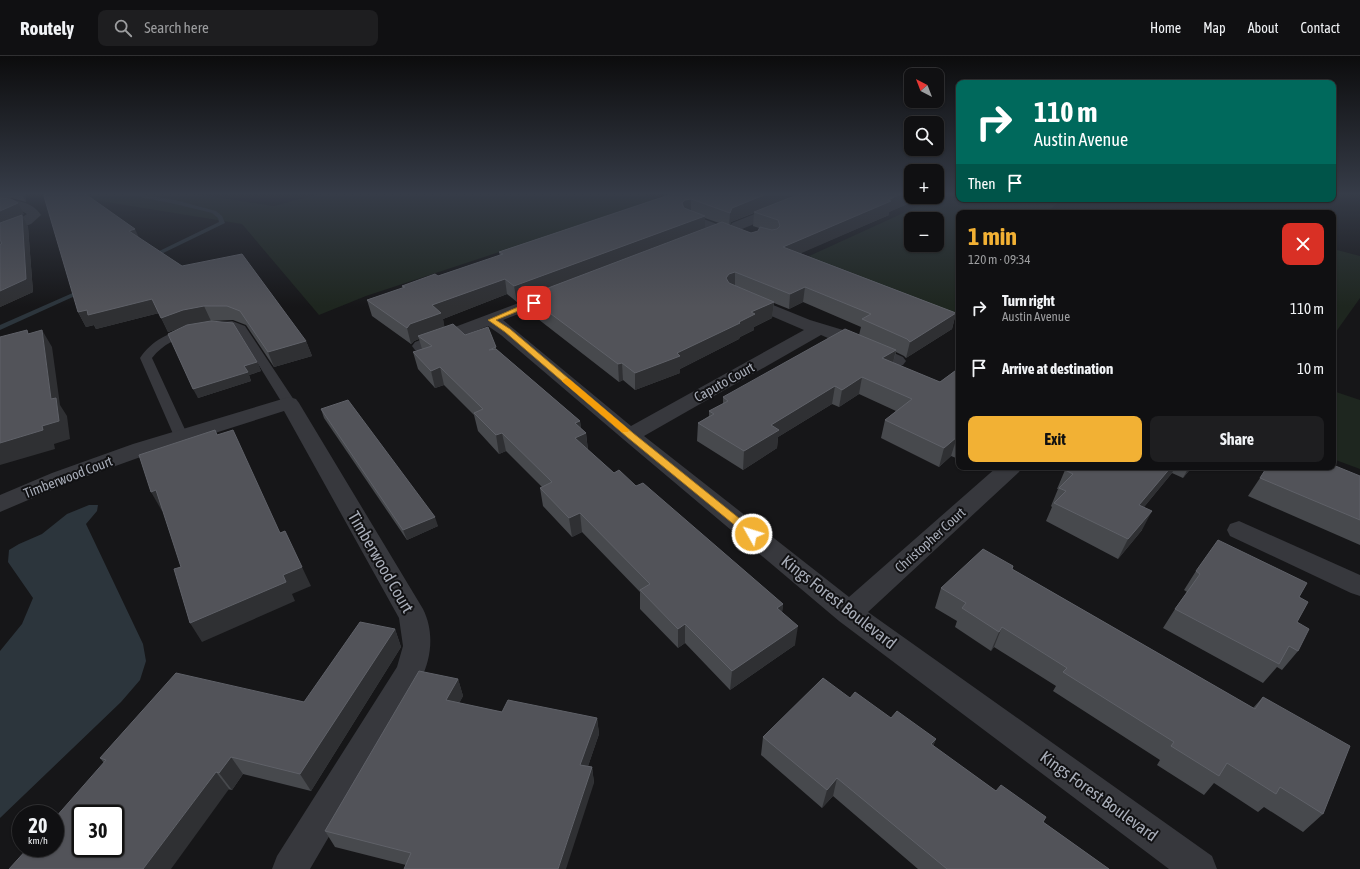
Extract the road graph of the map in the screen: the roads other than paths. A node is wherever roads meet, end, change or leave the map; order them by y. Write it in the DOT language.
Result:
graph roads {
  1 [pos="720,231"];
  2 [pos="726,231"];
  3 [pos="744,231"];
  4 [pos="699,239"];
  5 [pos="573,288"];
  6 [pos="735,294"];
  7 [pos="491,320"];
  8 [pos="818,329"];
  9 [pos="421,346"];
  10 [pos="897,361"];
  11 [pos="289,403"];
  12 [pos="630,435"];
  13 [pos="181,436"];
  14 [pos="1008,470"];
  15 [pos="0,504"];
  16 [pos="1239,530"];
  17 [pos="1360,586"];
  18 [pos="849,613"];
  19 [pos="290,869"];
  20 [pos="1199,869"];
  1 -- 4 [label="street"];
  2 -- 3 [label="street"];
  5 -- 7 [label="street"];
  6 -- 8 [label="street"];
  7 -- 9 [label="street"];
  7 -- 12 [label="street, Kings Forest Boulevard"];
  8 -- 10 [label="street"];
  8 -- 12 [label="street, Caputo Court"];
  11 -- 13 [label="street, Timberwood Court"];
  11 -- 13 [label="lane, Timberwood Court"];
  11 -- 19 [label="street, Timberwood Court"];
  12 -- 18 [label="street, Kings Forest Boulevard"];
  13 -- 15 [label="street, Timberwood Court"];
  14 -- 18 [label="street, Christopher Court"];
  16 -- 17 [label="street"];
  18 -- 20 [label="street, Kings Forest Boulevard"];
}
